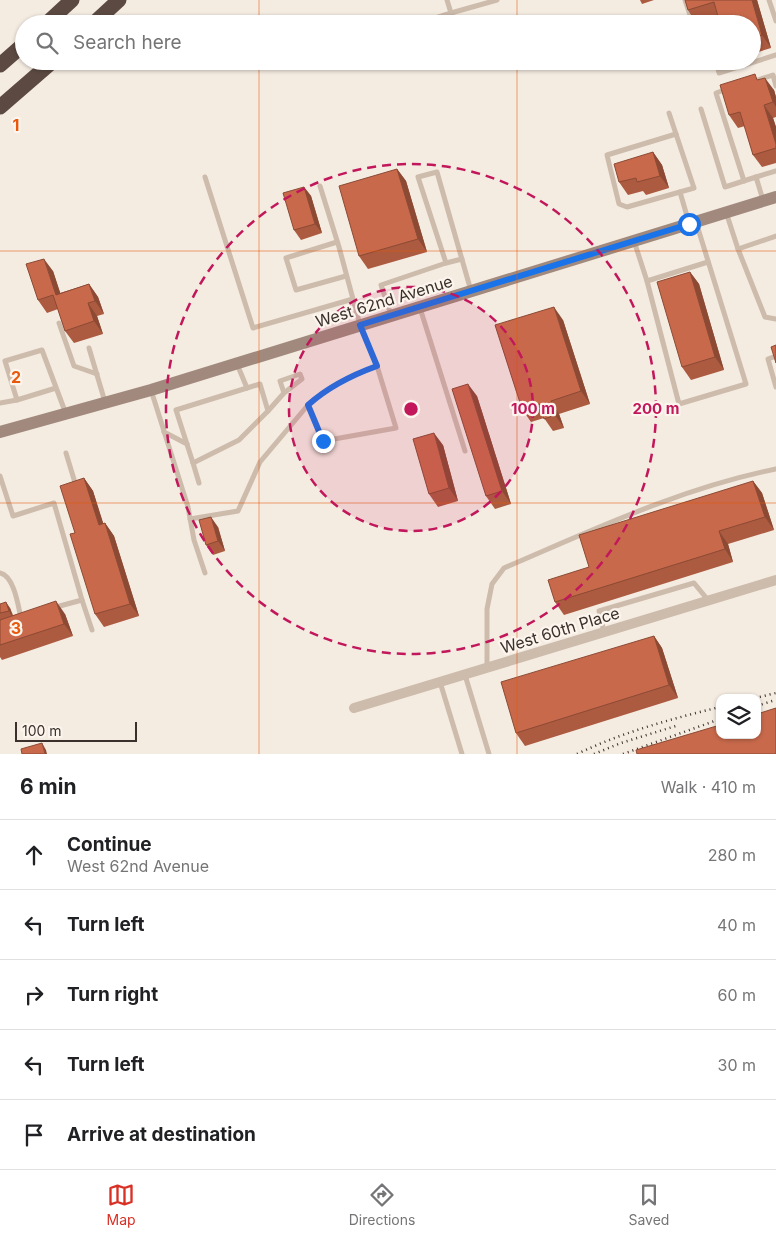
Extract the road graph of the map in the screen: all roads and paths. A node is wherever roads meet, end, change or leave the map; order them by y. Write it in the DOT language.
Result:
graph roads {
  1 [pos="72,0"];
  2 [pos="119,0"];
  3 [pos="447,0"];
  4 [pos="497,0"];
  5 [pos="686,0"];
  6 [pos="769,0"];
  7 [pos="451,13"];
  8 [pos="56,15"];
  9 [pos="103,15"];
  10 [pos="445,15"];
  11 [pos="690,15"];
  12 [pos="776,22"];
  13 [pos="15,52"];
  14 [pos="776,55"];
  15 [pos="761,60"];
  16 [pos="0,65"];
  17 [pos="43,70"];
  18 [pos="718,70"];
  19 [pos="728,70"];
  20 [pos="744,84"];
  21 [pos="776,86"];
  22 [pos="735,87"];
  23 [pos="0,108"];
  24 [pos="702,109"];
  25 [pos="669,113"];
  26 [pos="676,134"];
  27 [pos="776,171"];
  28 [pos="205,177"];
  29 [pos="756,178"];
  30 [pos="744,181"];
  31 [pos="320,186"];
  32 [pos="680,192"];
  33 [pos="776,197"];
  34 [pos="763,200"];
  35 [pos="726,212"];
  36 [pos="692,223"];
  37 [pos="775,238"];
  38 [pos="634,240"];
  39 [pos="337,242"];
  40 [pos="738,248"];
  41 [pos="462,259"];
  42 [pos="708,262"];
  43 [pos="446,264"];
  44 [pos="346,276"];
  45 [pos="647,281"];
  46 [pos="471,292"];
  47 [pos="353,298"];
  48 [pos="419,308"];
  49 [pos="391,316"];
  50 [pos="776,319"];
  51 [pos="60,323"];
  52 [pos="360,325"];
  53 [pos="89,348"];
  54 [pos="776,356"];
  55 [pos="236,363"];
  56 [pos="377,366"];
  57 [pos="97,374"];
  58 [pos="776,387"];
  59 [pos="56,388"];
  60 [pos="246,388"];
  61 [pos="151,390"];
  62 [pos="284,393"];
  63 [pos="17,400"];
  64 [pos="105,402"];
  65 [pos="0,403"];
  66 [pos="308,405"];
  67 [pos="268,411"];
  68 [pos="67,414"];
  69 [pos="0,432"];
  70 [pos="164,432"];
  71 [pos="187,444"];
  72 [pos="465,451"];
  73 [pos="66,453"];
  74 [pos="193,463"];
  75 [pos="776,469"];
  76 [pos="0,476"];
  77 [pos="199,483"];
  78 [pos="77,490"];
  79 [pos="190,518"];
  80 [pos="0,573"];
  81 [pos="205,574"];
  82 [pos="776,580"];
  83 [pos="82,600"];
  84 [pos="708,601"];
  85 [pos="47,610"];
  86 [pos="30,615"];
  87 [pos="21,618"];
  88 [pos="14,620"];
  89 [pos="92,630"];
  90 [pos="604,632"];
  91 [pos="487,668"];
  92 [pos="465,674"];
  93 [pos="440,682"];
  94 [pos="354,708"];
  95 [pos="462,754"];
  96 [pos="490,754"];
  1 -- 8 [label="highway"];
  2 -- 9 [label="highway"];
  3 -- 7 [label="lane"];
  4 -- 7 [label="lane"];
  5 -- 11 [label="lane"];
  6 -- 12 [label="lane"];
  7 -- 10 [label="lane"];
  13 -- 16 [label="highway"];
  14 -- 15 [label="lane"];
  17 -- 23 [label="highway"];
  18 -- 19 [label="lane"];
  20 -- 21 [label="lane"];
  22 -- 30 [label="lane"];
  24 -- 30 [label="lane"];
  25 -- 26 [label="lane"];
  26 -- 32 [label="lane"];
  26 -- 32 [label="lane"];
  27 -- 29 [label="lane"];
  28 -- 47 [label="lane"];
  29 -- 30 [label="lane"];
  29 -- 34 [label="lane"];
  31 -- 39 [label="lane"];
  32 -- 36 [label="lane"];
  33 -- 34 [label="street, West 62nd Avenue"];
  34 -- 35 [label="street, West 62nd Avenue"];
  35 -- 36 [label="street, West 62nd Avenue"];
  35 -- 40 [label="lane"];
  36 -- 38 [label="street, West 62nd Avenue"];
  36 -- 42 [label="lane"];
  37 -- 40 [label="lane"];
  38 -- 45 [label="lane"];
  38 -- 46 [label="street, West 62nd Avenue"];
  39 -- 44 [label="lane"];
  39 -- 44 [label="lane"];
  40 -- 50 [label="lane"];
  41 -- 43 [label="lane"];
  41 -- 43 [label="lane"];
  41 -- 46 [label="lane"];
  42 -- 45 [label="lane"];
  42 -- 45 [label="lane"];
  43 -- 49 [label="lane"];
  44 -- 47 [label="lane"];
  46 -- 48 [label="street, West 62nd Avenue"];
  47 -- 52 [label="lane"];
  48 -- 49 [label="street, West 62nd Avenue"];
  48 -- 72 [label="lane"];
  49 -- 52 [label="street, West 62nd Avenue"];
  51 -- 57 [label="lane"];
  52 -- 55 [label="street, West 62nd Avenue"];
  52 -- 56 [label="lane"];
  53 -- 57 [label="lane"];
  54 -- 58 [label="lane"];
  55 -- 60 [label="lane"];
  55 -- 61 [label="street, West 62nd Avenue"];
  56 -- 66 [label="lane"];
  56 -- 66 [label="lane"];
  57 -- 64 [label="lane"];
  59 -- 63 [label="lane"];
  59 -- 63 [label="lane"];
  59 -- 68 [label="lane"];
  60 -- 67 [label="lane"];
  60 -- 71 [label="lane"];
  61 -- 64 [label="street, West 62nd Avenue"];
  61 -- 70 [label="lane"];
  62 -- 67 [label="lane"];
  63 -- 65 [label="lane"];
  64 -- 68 [label="street, West 62nd Avenue"];
  66 -- 79 [label="lane"];
  67 -- 74 [label="lane"];
  68 -- 69 [label="street, West 62nd Avenue"];
  70 -- 71 [label="lane"];
  70 -- 79 [label="lane"];
  71 -- 74 [label="lane"];
  73 -- 78 [label="lane"];
  74 -- 77 [label="lane"];
  75 -- 91 [label="lane"];
  76 -- 83 [label="lane"];
  79 -- 81 [label="lane"];
  80 -- 87 [label="lane"];
  82 -- 84 [label="street, West 60th Place"];
  83 -- 85 [label="lane"];
  83 -- 89 [label="lane"];
  84 -- 90 [label="street, West 60th Place"];
  84 -- 90 [label="lane"];
  86 -- 87 [label="lane"];
  87 -- 88 [label="lane"];
  90 -- 91 [label="street, West 60th Place"];
  91 -- 92 [label="street, West 60th Place"];
  92 -- 93 [label="street, West 60th Place"];
  92 -- 96 [label="lane"];
  93 -- 94 [label="street, West 60th Place"];
  93 -- 95 [label="lane"];
}
